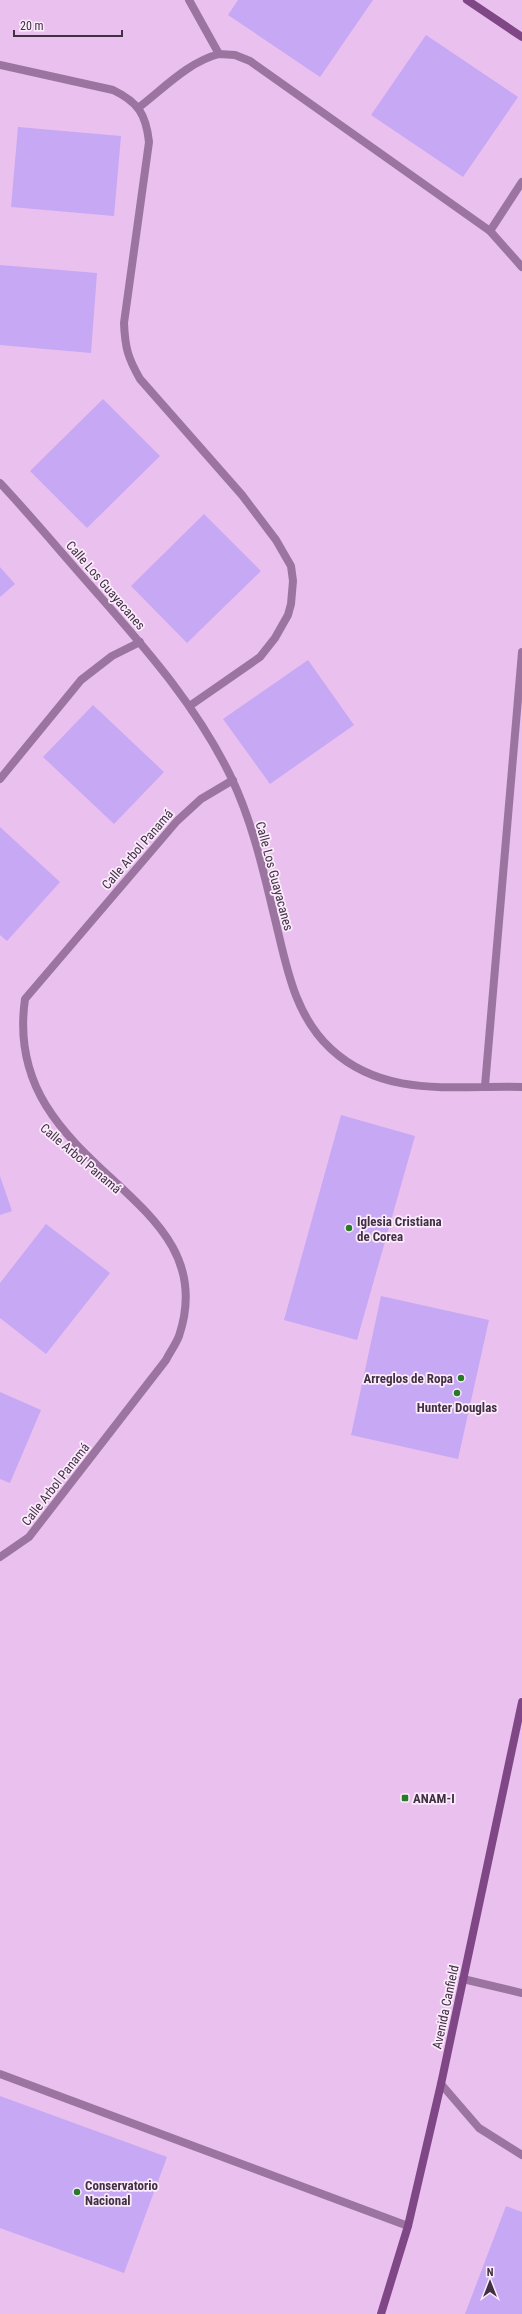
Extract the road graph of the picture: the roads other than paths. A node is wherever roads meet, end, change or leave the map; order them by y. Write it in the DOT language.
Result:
graph roads {
  1 [pos="189,0"];
  2 [pos="467,0"];
  3 [pos="522,38"];
  4 [pos="219,54"];
  5 [pos="0,65"];
  6 [pos="138,108"];
  7 [pos="522,182"];
  8 [pos="490,231"];
  9 [pos="522,267"];
  10 [pos="0,483"];
  11 [pos="140,642"];
  12 [pos="522,652"];
  13 [pos="191,705"];
  14 [pos="0,779"];
  15 [pos="233,780"];
  16 [pos="17,1013"];
  17 [pos="485,1086"];
  18 [pos="522,1087"];
  19 [pos="146,1228"];
  20 [pos="0,1557"];
  21 [pos="522,1702"];
  22 [pos="520,1718"];
  23 [pos="463,1979"];
  24 [pos="522,1993"];
  25 [pos="0,2074"];
  26 [pos="441,2084"];
  27 [pos="522,2156"];
  28 [pos="408,2226"];
  29 [pos="380,2314"];
  1 -- 4 [label="street"];
  2 -- 3 [label="main road"];
  4 -- 6 [label="street"];
  4 -- 8 [label="street"];
  5 -- 6 [label="street"];
  6 -- 13 [label="street"];
  7 -- 8 [label="street"];
  8 -- 9 [label="street"];
  10 -- 11 [label="street, Calle Los Guayacanes"];
  11 -- 13 [label="street, Calle Los Guayacanes"];
  11 -- 14 [label="street"];
  12 -- 17 [label="street"];
  13 -- 15 [label="street, Calle Los Guayacanes"];
  15 -- 16 [label="street, Calle Arbol Panamá"];
  15 -- 17 [label="street, Calle Los Guayacanes"];
  17 -- 18 [label="street, Calle Los Guayacanes"];
  19 -- 20 [label="street, Calle Arbol Panamá"];
  21 -- 22 [label="main road, Avenida Canfield"];
  22 -- 23 [label="main road, Avenida Canfield"];
  23 -- 24 [label="street"];
  23 -- 26 [label="main road, Avenida Canfield"];
  25 -- 28 [label="street"];
  26 -- 27 [label="street"];
  26 -- 28 [label="main road, Avenida Canfield"];
  28 -- 29 [label="main road, Avenida Canfield"];
}
